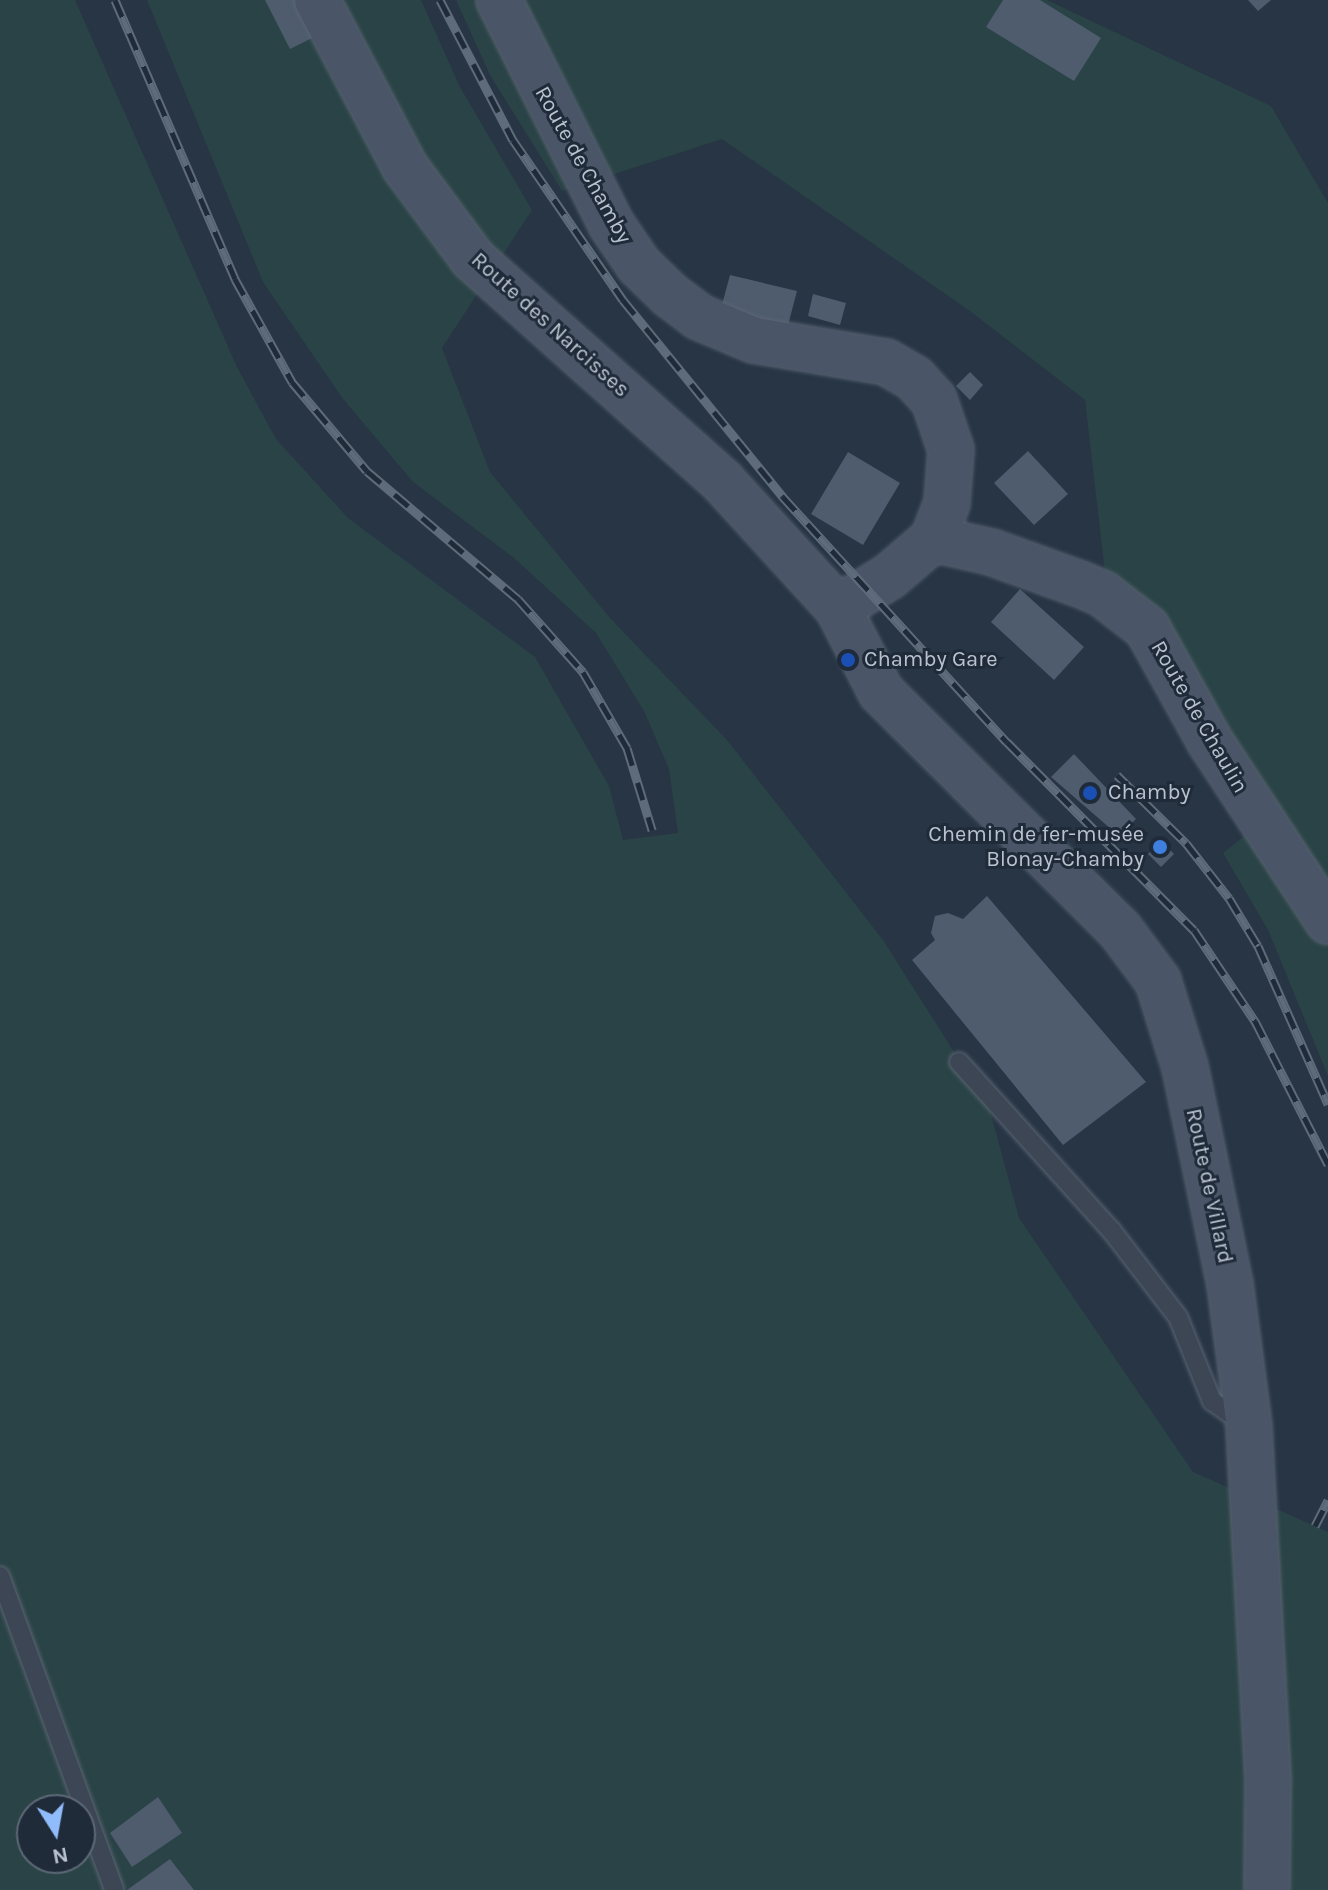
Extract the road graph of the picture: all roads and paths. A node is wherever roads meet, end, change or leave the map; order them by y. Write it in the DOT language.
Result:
graph roads {
  1 [pos="317,0"];
  2 [pos="499,0"];
  3 [pos="933,539"];
  4 [pos="838,608"];
  5 [pos="1328,921"];
  6 [pos="959,1062"];
  7 [pos="1249,1427"];
  8 [pos="0,1576"];
  9 [pos="114,1890"];
  10 [pos="1267,1890"];
  1 -- 4 [label="street, Route des Narcisses"];
  2 -- 3 [label="street, Route de Chamby"];
  3 -- 4 [label="street, Route de Chamby"];
  3 -- 5 [label="street, Route de Chaulin"];
  4 -- 7 [label="street, Route de Villard"];
  6 -- 7 [label="lane"];
  7 -- 10 [label="street, Route de Villard"];
  8 -- 9 [label="lane"];
}
